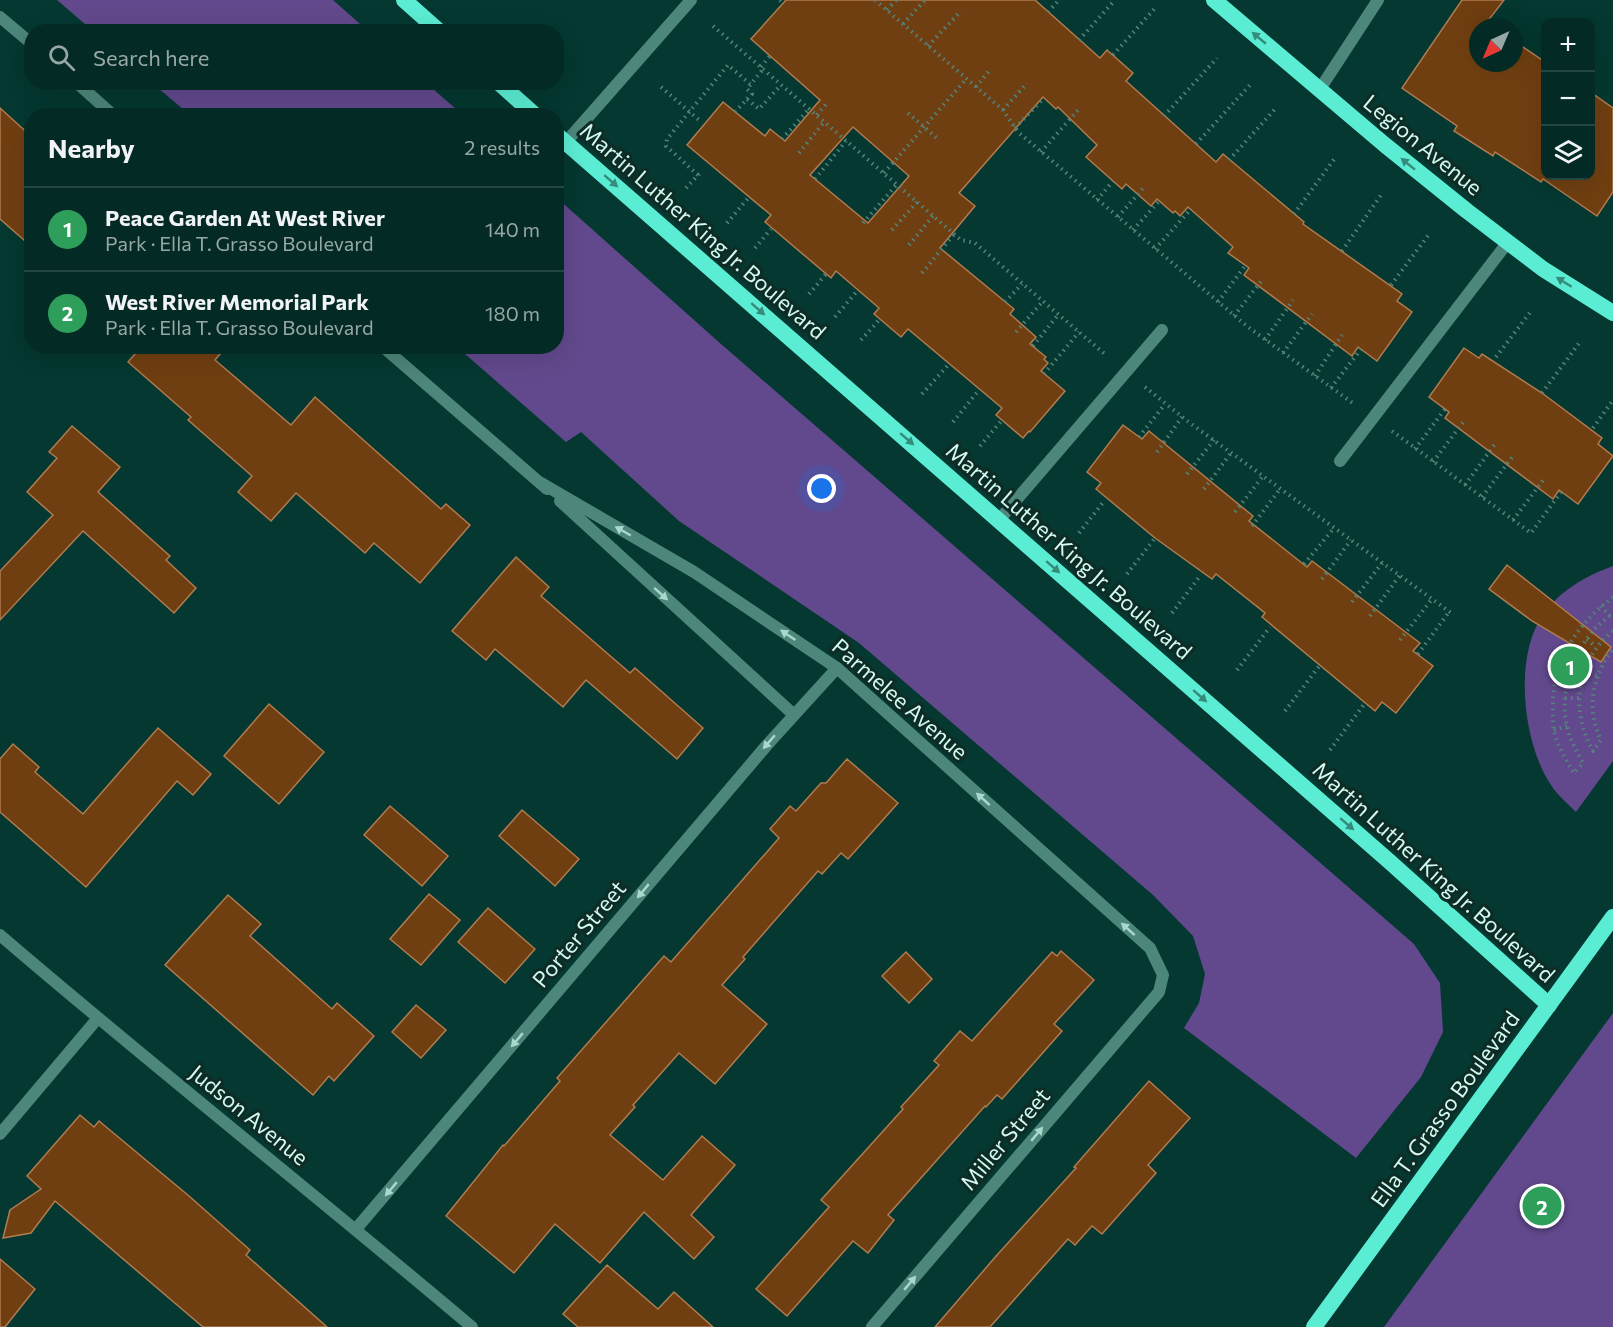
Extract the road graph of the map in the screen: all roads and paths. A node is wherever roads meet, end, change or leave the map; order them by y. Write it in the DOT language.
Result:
graph roads {
  1 [pos="404,0"];
  2 [pos="691,0"];
  3 [pos="874,0"];
  4 [pos="896,0"];
  5 [pos="925,0"];
  6 [pos="1059,0"];
  7 [pos="1114,0"];
  8 [pos="1214,0"];
  9 [pos="1378,0"];
  10 [pos="1157,6"];
  11 [pos="887,10"];
  12 [pos="961,11"];
  13 [pos="1048,12"];
  14 [pos="0,17"];
  15 [pos="431,24"];
  16 [pos="903,24"];
  17 [pos="713,26"];
  18 [pos="24,37"];
  19 [pos="1079,40"];
  20 [pos="928,46"];
  21 [pos="1113,55"];
  22 [pos="770,56"];
  23 [pos="1217,58"];
  24 [pos="762,68"];
  25 [pos="989,71"];
  26 [pos="966,78"];
  27 [pos="1027,83"];
  28 [pos="750,84"];
  29 [pos="781,85"];
  30 [pos="1250,85"];
  31 [pos="661,87"];
  32 [pos="976,87"];
  33 [pos="1320,89"];
  34 [pos="85,90"];
  35 [pos="507,90"];
  36 [pos="1044,98"];
  37 [pos="747,99"];
  38 [pos="826,104"];
  39 [pos="105,108"];
  40 [pos="527,108"];
  41 [pos="1275,108"];
  42 [pos="809,109"];
  43 [pos="1079,109"];
  44 [pos="1003,110"];
  45 [pos="690,112"];
  46 [pos="735,112"];
  47 [pos="908,113"];
  48 [pos="817,115"];
  49 [pos="1164,116"];
  50 [pos="699,120"];
  51 [pos="824,122"];
  52 [pos="924,126"];
  53 [pos="1015,128"];
  54 [pos="564,136"];
  55 [pos="782,139"];
  56 [pos="564,140"];
  57 [pos="939,140"];
  58 [pos="846,141"];
  59 [pos="1196,144"];
  60 [pos="1041,152"];
  61 [pos="799,153"];
  62 [pos="1335,158"];
  63 [pos="1229,160"];
  64 [pos="702,171"];
  65 [pos="884,173"];
  66 [pos="698,175"];
  67 [pos="815,179"];
  68 [pos="1113,181"];
  69 [pos="897,184"];
  70 [pos="1144,187"];
  71 [pos="686,188"];
  72 [pos="1381,195"];
  73 [pos="750,197"];
  74 [pos="1097,200"];
  75 [pos="1159,201"];
  76 [pos="917,202"];
  77 [pos="1191,209"];
  78 [pos="1294,214"];
  79 [pos="933,216"];
  80 [pos="1118,217"];
  81 [pos="727,223"];
  82 [pos="863,223"];
  83 [pos="771,230"];
  84 [pos="892,230"];
  85 [pos="1133,230"];
  86 [pos="1430,233"];
  87 [pos="954,234"];
  88 [pos="1508,242"];
  89 [pos="909,245"];
  90 [pos="755,248"];
  91 [pos="1155,249"];
  92 [pos="1342,251"];
  93 [pos="1245,266"];
  94 [pos="922,273"];
  95 [pos="826,274"];
  96 [pos="1263,279"];
  97 [pos="1022,284"];
  98 [pos="1391,285"];
  99 [pos="858,290"];
  100 [pos="809,294"];
  101 [pos="1293,300"];
  102 [pos="1043,301"];
  103 [pos="1005,302"];
  104 [pos="1218,302"];
  105 [pos="1532,310"];
  106 [pos="1613,313"];
  107 [pos="1312,314"];
  108 [pos="1058,315"];
  109 [pos="1234,316"];
  110 [pos="835,317"];
  111 [pos="880,319"];
  112 [pos="1162,330"];
  113 [pos="1016,332"];
  114 [pos="1079,332"];
  115 [pos="1342,335"];
  116 [pos="861,340"];
  117 [pos="1265,340"];
  118 [pos="1580,342"];
  119 [pos="1033,346"];
  120 [pos="1361,350"];
  121 [pos="1283,353"];
  122 [pos="391,354"];
  123 [pos="1496,357"];
  124 [pos="949,364"];
  125 [pos="1126,372"];
  126 [pos="1044,374"];
  127 [pos="1315,376"];
  128 [pos="1331,388"];
  129 [pos="979,390"];
  130 [pos="1542,393"];
  131 [pos="922,394"];
  132 [pos="1613,400"];
  133 [pos="1165,404"];
  134 [pos="1445,408"];
  135 [pos="1182,417"];
  136 [pos="1373,418"];
  137 [pos="1002,420"];
  138 [pos="1464,421"];
  139 [pos="953,422"];
  140 [pos="1593,428"];
  141 [pos="1139,437"];
  142 [pos="1214,440"];
  143 [pos="1495,444"];
  144 [pos="980,446"];
  145 [pos="1415,449"];
  146 [pos="1157,452"];
  147 [pos="1231,453"];
  148 [pos="1513,456"];
  149 [pos="1340,461"];
  150 [pos="1433,462"];
  151 [pos="1187,474"];
  152 [pos="1263,476"];
  153 [pos="1544,479"];
  154 [pos="541,483"];
  155 [pos="1465,485"];
  156 [pos="1204,489"];
  157 [pos="1280,489"];
  158 [pos="1561,492"];
  159 [pos="1482,497"];
  160 [pos="1105,500"];
  161 [pos="1234,512"];
  162 [pos="999,520"];
  163 [pos="1513,520"];
  164 [pos="1252,526"];
  165 [pos="1334,528"];
  166 [pos="1079,533"];
  167 [pos="1155,538"];
  168 [pos="1351,540"];
  169 [pos="1382,563"];
  170 [pos="1304,564"];
  171 [pos="1127,574"];
  172 [pos="1400,575"];
  173 [pos="1200,576"];
  174 [pos="1322,579"];
  175 [pos="1613,597"];
  176 [pos="1432,599"];
  177 [pos="1352,602"];
  178 [pos="1601,606"];
  179 [pos="1172,613"];
  180 [pos="1611,615"];
  181 [pos="1370,616"];
  182 [pos="1270,627"];
  183 [pos="1613,631"];
  184 [pos="1587,639"];
  185 [pos="1400,640"];
  186 [pos="1596,647"];
  187 [pos="1613,649"];
  188 [pos="1418,654"];
  189 [pos="1560,664"];
  190 [pos="1320,665"];
  191 [pos="837,668"];
  192 [pos="1571,669"];
  193 [pos="1238,670"];
  194 [pos="1584,671"];
  195 [pos="1597,676"];
  196 [pos="1565,698"];
  197 [pos="1580,698"];
  198 [pos="1365,703"];
  199 [pos="1286,711"];
  200 [pos="793,714"];
  201 [pos="1567,726"];
  202 [pos="1554,730"];
  203 [pos="1330,750"];
  204 [pos="1613,918"];
  205 [pos="0,935"];
  206 [pos="1163,975"];
  207 [pos="1549,1005"];
  208 [pos="98,1018"];
  209 [pos="0,1134"];
  210 [pos="356,1229"];
  211 [pos="472,1327"];
  212 [pos="872,1327"];
  213 [pos="1314,1327"];
  1 -- 15 [label="highway"];
  2 -- 54 [label="street"];
  3 -- 11 [label="path"];
  4 -- 11 [label="path"];
  5 -- 16 [label="path"];
  6 -- 13 [label="path"];
  7 -- 19 [label="path"];
  33 -- 8 [label="highway, Legion Avenue, one-way"];
  9 -- 33 [label="street"];
  10 -- 21 [label="path"];
  11 -- 16 [label="path"];
  12 -- 20 [label="path"];
  14 -- 18 [label="street"];
  16 -- 20 [label="path"];
  17 -- 24 [label="path"];
  20 -- 26 [label="path"];
  22 -- 24 [label="path"];
  23 -- 49 [label="path"];
  24 -- 28 [label="path"];
  24 -- 29 [label="path"];
  25 -- 32 [label="path"];
  26 -- 32 [label="path"];
  26 -- 52 [label="path"];
  27 -- 44 [label="path"];
  28 -- 37 [label="path"];
  28 -- 45 [label="path"];
  29 -- 37 [label="path"];
  29 -- 42 [label="path"];
  30 -- 59 [label="path"];
  31 -- 45 [label="path"];
  32 -- 44 [label="path"];
  88 -- 33 [label="highway, Legion Avenue, one-way"];
  34 -- 39 [label="street"];
  35 -- 40 [label="highway"];
  36 -- 53 [label="path"];
  37 -- 46 [label="path"];
  38 -- 48 [label="path"];
  41 -- 63 [label="path"];
  42 -- 48 [label="path"];
  42 -- 55 [label="path"];
  43 -- 60 [label="path"];
  44 -- 53 [label="path"];
  45 -- 50 [label="path"];
  45 -- 66 [label="path"];
  47 -- 52 [label="path"];
  48 -- 51 [label="path"];
  51 -- 58 [label="path"];
  51 -- 61 [label="path"];
  52 -- 57 [label="path"];
  52 -- 65 [label="path"];
  53 -- 60 [label="path"];
  56 -- 162 [label="highway, Martin Luther King Jr. Boulevard, one-way"];
  58 -- 65 [label="path"];
  58 -- 67 [label="path"];
  60 -- 74 [label="path"];
  62 -- 78 [label="path"];
  64 -- 66 [label="path"];
  65 -- 69 [label="path"];
  66 -- 71 [label="path"];
  68 -- 74 [label="path"];
  69 -- 76 [label="path"];
  69 -- 82 [label="path"];
  70 -- 80 [label="path"];
  72 -- 92 [label="path"];
  73 -- 81 [label="path"];
  74 -- 80 [label="path"];
  75 -- 85 [label="path"];
  76 -- 79 [label="path"];
  76 -- 84 [label="path"];
  77 -- 91 [label="path"];
  79 -- 87 [label="path"];
  79 -- 89 [label="path"];
  80 -- 85 [label="path"];
  83 -- 90 [label="path"];
  85 -- 91 [label="path"];
  86 -- 98 [label="path"];
  87 -- 94 [label="path"];
  87 -- 97 [label="path"];
  106 -- 88 [label="highway, Legion Avenue, one-way"];
  88 -- 136 [label="street"];
  91 -- 104 [label="path"];
  93 -- 104 [label="path"];
  95 -- 100 [label="path"];
  96 -- 109 [label="path"];
  97 -- 102 [label="path"];
  97 -- 103 [label="path"];
  99 -- 110 [label="path"];
  101 -- 117 [label="path"];
  102 -- 108 [label="path"];
  102 -- 113 [label="path"];
  104 -- 109 [label="path"];
  105 -- 123 [label="path"];
  107 -- 121 [label="path"];
  108 -- 114 [label="path"];
  108 -- 119 [label="path"];
  109 -- 117 [label="path"];
  111 -- 116 [label="path"];
  112 -- 125 [label="street"];
  114 -- 125 [label="path"];
  114 -- 126 [label="path"];
  115 -- 127 [label="path"];
  117 -- 121 [label="path"];
  118 -- 130 [label="path"];
  120 -- 128 [label="path"];
  121 -- 127 [label="path"];
  122 -- 154 [label="street, Parmelee Avenue"];
  124 -- 131 [label="path"];
  125 -- 133 [label="path"];
  125 -- 162 [label="street"];
  127 -- 128 [label="path"];
  128 -- 136 [label="path"];
  129 -- 139 [label="path"];
  132 -- 140 [label="path"];
  133 -- 135 [label="path"];
  133 -- 141 [label="path"];
  134 -- 145 [label="path"];
  135 -- 142 [label="path"];
  135 -- 146 [label="path"];
  136 -- 145 [label="path"];
  136 -- 149 [label="street"];
  137 -- 144 [label="path"];
  138 -- 150 [label="path"];
  142 -- 147 [label="path"];
  142 -- 151 [label="path"];
  143 -- 155 [label="path"];
  145 -- 150 [label="path"];
  147 -- 152 [label="path"];
  147 -- 156 [label="path"];
  148 -- 159 [label="path"];
  150 -- 155 [label="path"];
  152 -- 157 [label="path"];
  152 -- 161 [label="path"];
  153 -- 163 [label="path"];
  191 -- 154 [label="street, Parmelee Avenue, one-way"];
  154 -- 200 [label="street, Parmelee Avenue, one-way"];
  155 -- 159 [label="path"];
  157 -- 164 [label="path"];
  157 -- 165 [label="path"];
  158 -- 163 [label="path"];
  159 -- 163 [label="path"];
  160 -- 166 [label="path"];
  162 -- 207 [label="highway, Martin Luther King Jr. Boulevard, one-way"];
  165 -- 168 [label="path"];
  165 -- 170 [label="path"];
  167 -- 171 [label="path"];
  168 -- 169 [label="path"];
  168 -- 174 [label="path"];
  169 -- 172 [label="path"];
  169 -- 177 [label="path"];
  172 -- 176 [label="path"];
  172 -- 181 [label="path"];
  173 -- 179 [label="path"];
  175 -- 178 [label="path"];
  176 -- 185 [label="path"];
  176 -- 188 [label="path"];
  178 -- 180 [label="path"];
  178 -- 189 [label="path"];
  180 -- 184 [label="path"];
  182 -- 193 [label="path"];
  183 -- 186 [label="path"];
  184 -- 186 [label="path"];
  184 -- 192 [label="path"];
  186 -- 194 [label="path"];
  187 -- 195 [label="path"];
  189 -- 192 [label="path"];
  189 -- 202 [label="path"];
  190 -- 199 [label="path"];
  191 -- 200 [label="street, Porter Street"];
  206 -- 191 [label="street, Parmelee Avenue, one-way"];
  192 -- 196 [label="path"];
  194 -- 195 [label="path"];
  194 -- 197 [label="path"];
  195 -- 197 [label="path"];
  196 -- 197 [label="path"];
  196 -- 201 [label="path"];
  198 -- 203 [label="path"];
  200 -- 210 [label="street, Porter Street, one-way"];
  201 -- 202 [label="path"];
  201 -- 202 [label="path"];
  204 -- 207 [label="highway, Ella T. Grasso Boulevard"];
  205 -- 208 [label="street, Judson Avenue"];
  212 -- 206 [label="street, Miller Street, one-way"];
  207 -- 213 [label="highway, Ella T. Grasso Boulevard"];
  208 -- 209 [label="street"];
  208 -- 210 [label="street, Judson Avenue"];
  210 -- 211 [label="street, Judson Avenue"];
}
